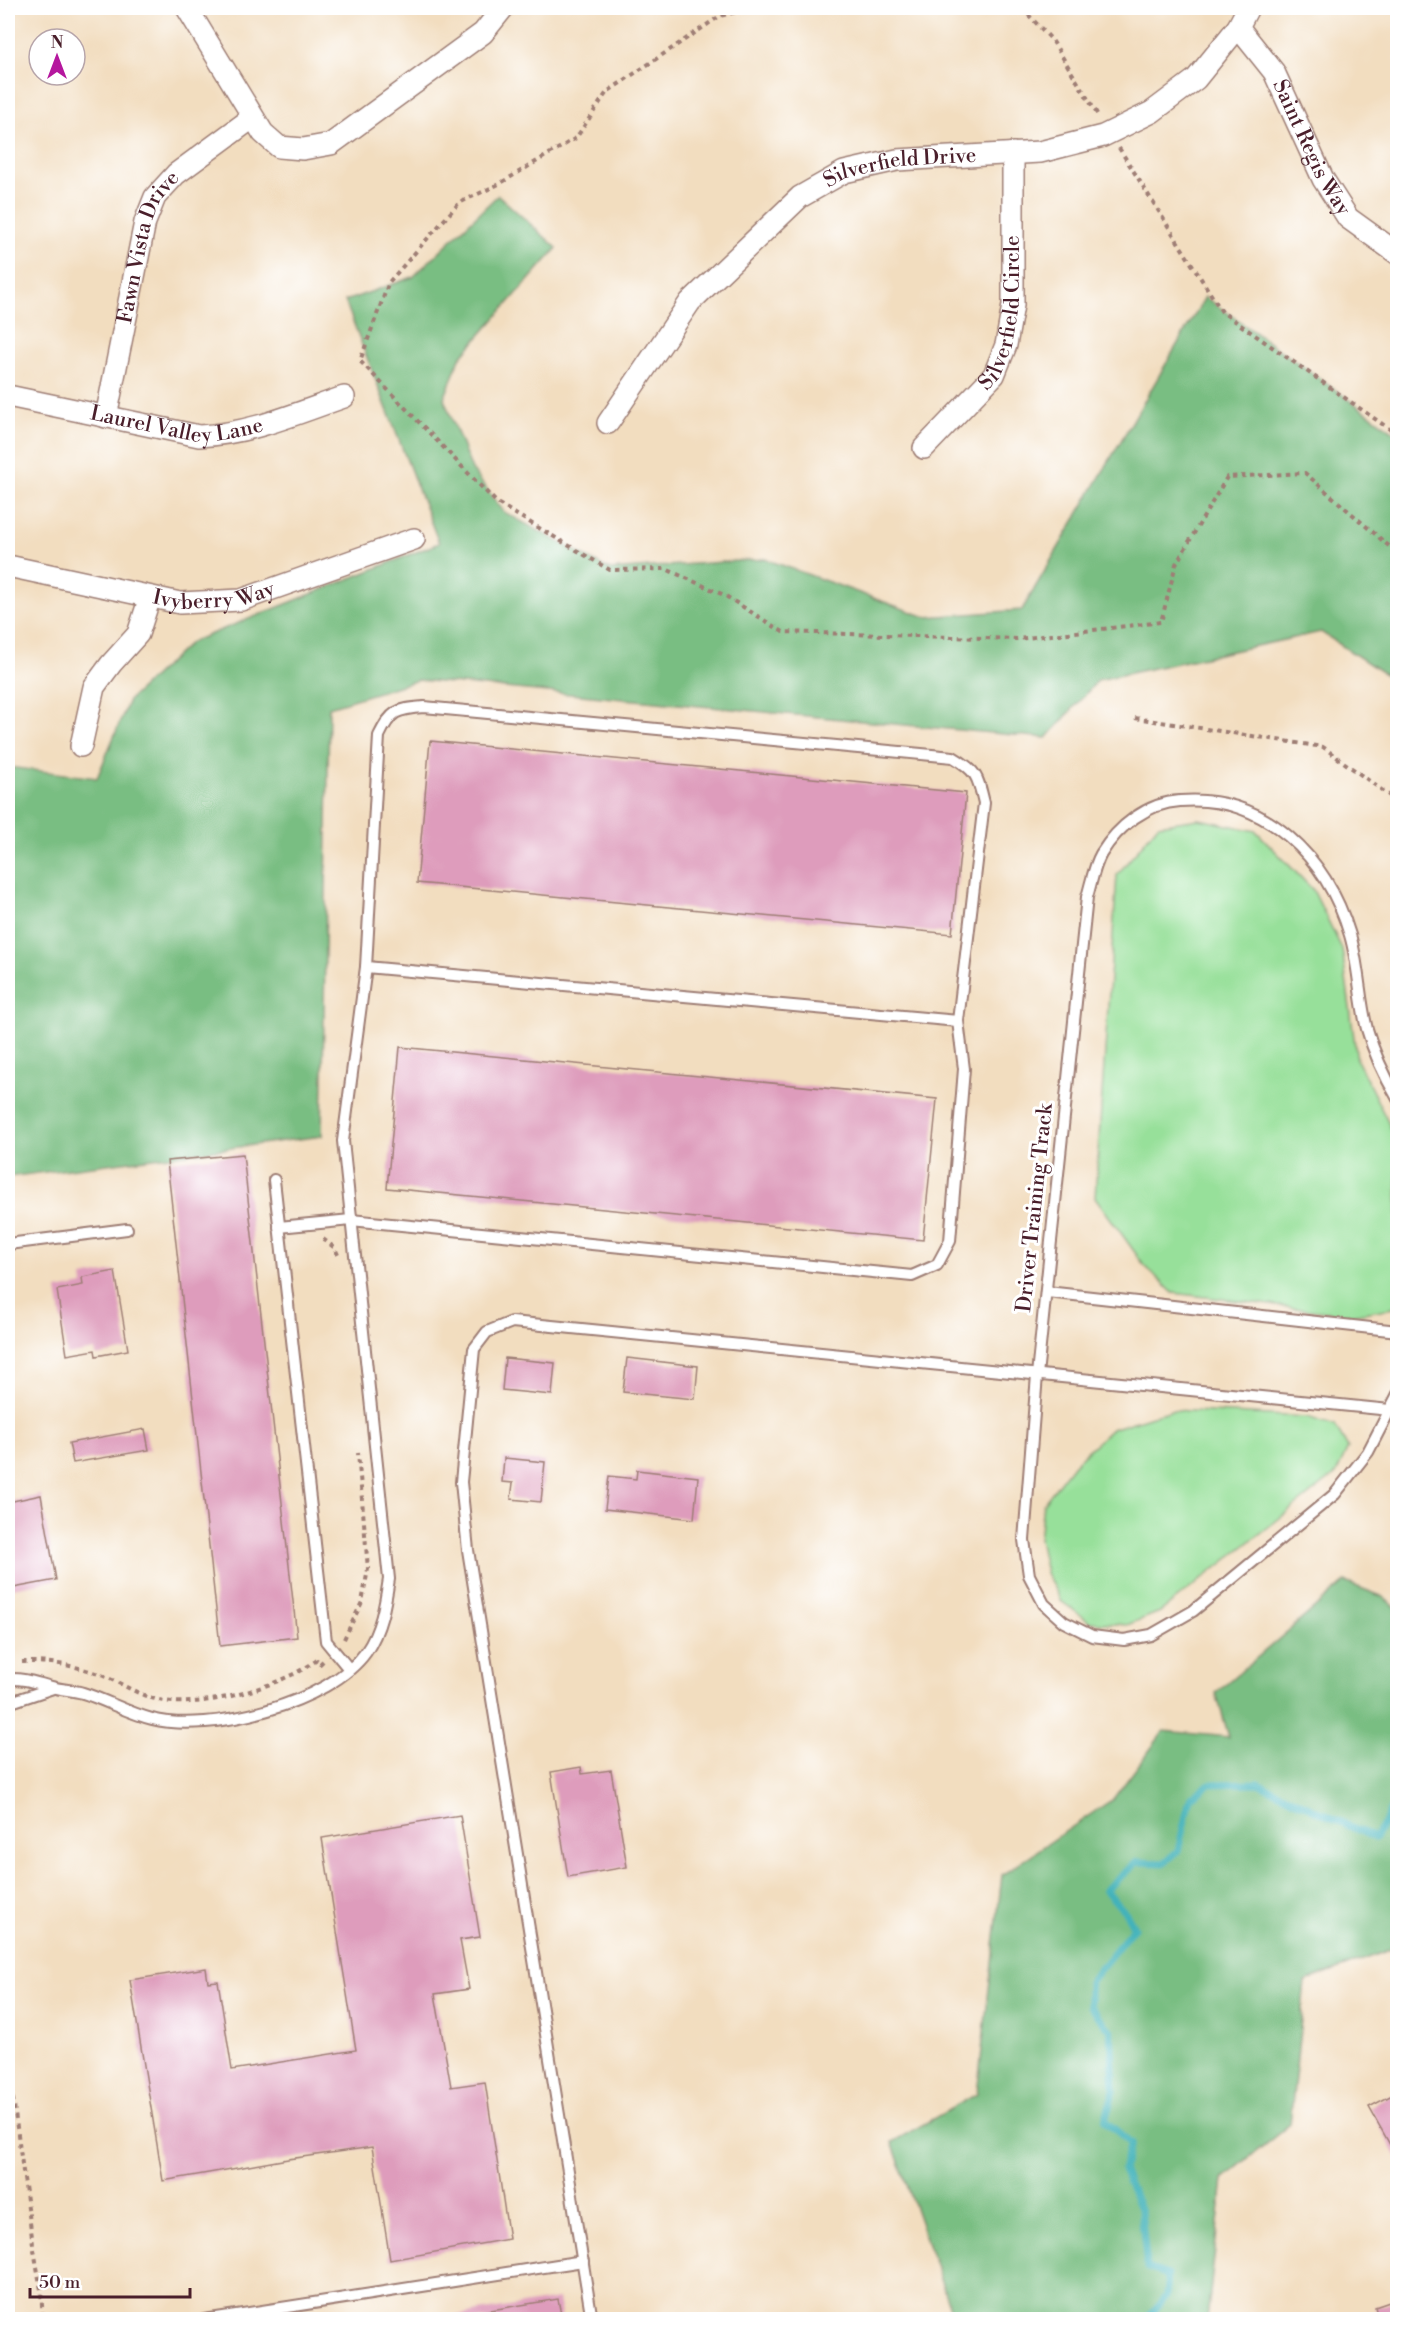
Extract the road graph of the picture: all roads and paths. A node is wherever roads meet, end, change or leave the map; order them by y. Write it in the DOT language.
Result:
graph roads {
  1 [pos="187,8"];
  2 [pos="503,8"];
  3 [pos="752,8"];
  4 [pos="1022,8"];
  5 [pos="1248,8"];
  6 [pos="1238,27"];
  7 [pos="252,118"];
  8 [pos="1109,133"];
  9 [pos="1013,153"];
  10 [pos="1398,254"];
  11 [pos="8,396"];
  12 [pos="345,397"];
  13 [pos="106,417"];
  14 [pos="608,423"];
  15 [pos="1398,435"];
  16 [pos="924,448"];
  17 [pos="414,539"];
  18 [pos="1398,554"];
  19 [pos="8,566"];
  20 [pos="150,597"];
  21 [pos="1135,718"];
  22 [pos="81,746"];
  23 [pos="1398,802"];
  24 [pos="366,967"];
  25 [pos="958,1021"];
  26 [pos="1398,1100"];
  27 [pos="274,1180"];
  28 [pos="351,1220"];
  29 [pos="279,1227"];
  30 [pos="127,1229"];
  31 [pos="314,1238"];
  32 [pos="8,1244"];
  33 [pos="339,1256"];
  34 [pos="1047,1292"];
  35 [pos="1398,1331"];
  36 [pos="1037,1375"];
  37 [pos="1398,1394"];
  38 [pos="1390,1410"];
  39 [pos="357,1442"];
  40 [pos="334,1650"];
  41 [pos="17,1662"];
  42 [pos="350,1669"];
  43 [pos="8,1679"];
  44 [pos="53,1688"];
  45 [pos="8,1703"];
  46 [pos="8,2062"];
  47 [pos="583,2260"];
  48 [pos="43,2319"];
  49 [pos="204,2319"];
  50 [pos="592,2319"];
  1 -- 7 [label="street"];
  2 -- 7 [label="street"];
  3 -- 18 [label="path"];
  4 -- 8 [label="path"];
  5 -- 6 [label="street, Silverfield Drive"];
  6 -- 8 [label="street, Silverfield Drive"];
  6 -- 10 [label="street, Saint Regis Way"];
  7 -- 13 [label="street, Fawn Vista Drive"];
  8 -- 9 [label="street, Silverfield Drive"];
  8 -- 15 [label="path"];
  9 -- 14 [label="street, Silverfield Drive"];
  9 -- 16 [label="street, Silverfield Circle"];
  11 -- 13 [label="street, Laurel Valley Lane"];
  12 -- 13 [label="street, Laurel Valley Lane"];
  17 -- 20 [label="street, Ivyberry Way"];
  19 -- 20 [label="street, Ivyberry Way"];
  20 -- 22 [label="street"];
  21 -- 23 [label="path"];
  24 -- 25 [label="lane"];
  24 -- 25 [label="lane"];
  24 -- 28 [label="lane"];
  25 -- 28 [label="lane"];
  26 -- 34 [label="lane, Driver Training Track"];
  27 -- 29 [label="lane"];
  28 -- 29 [label="lane"];
  28 -- 42 [label="lane"];
  29 -- 40 [label="lane"];
  30 -- 32 [label="lane"];
  31 -- 33 [label="path"];
  34 -- 35 [label="lane"];
  34 -- 36 [label="lane, Driver Training Track"];
  36 -- 38 [label="lane"];
  36 -- 38 [label="lane, Driver Training Track"];
  36 -- 47 [label="lane"];
  37 -- 38 [label="lane, Driver Training Track"];
  39 -- 40 [label="path"];
  40 -- 41 [label="path"];
  40 -- 42 [label="lane"];
  42 -- 44 [label="lane"];
  43 -- 44 [label="lane"];
  44 -- 45 [label="lane"];
  46 -- 48 [label="path"];
  47 -- 49 [label="lane"];
  47 -- 50 [label="lane"];
}
